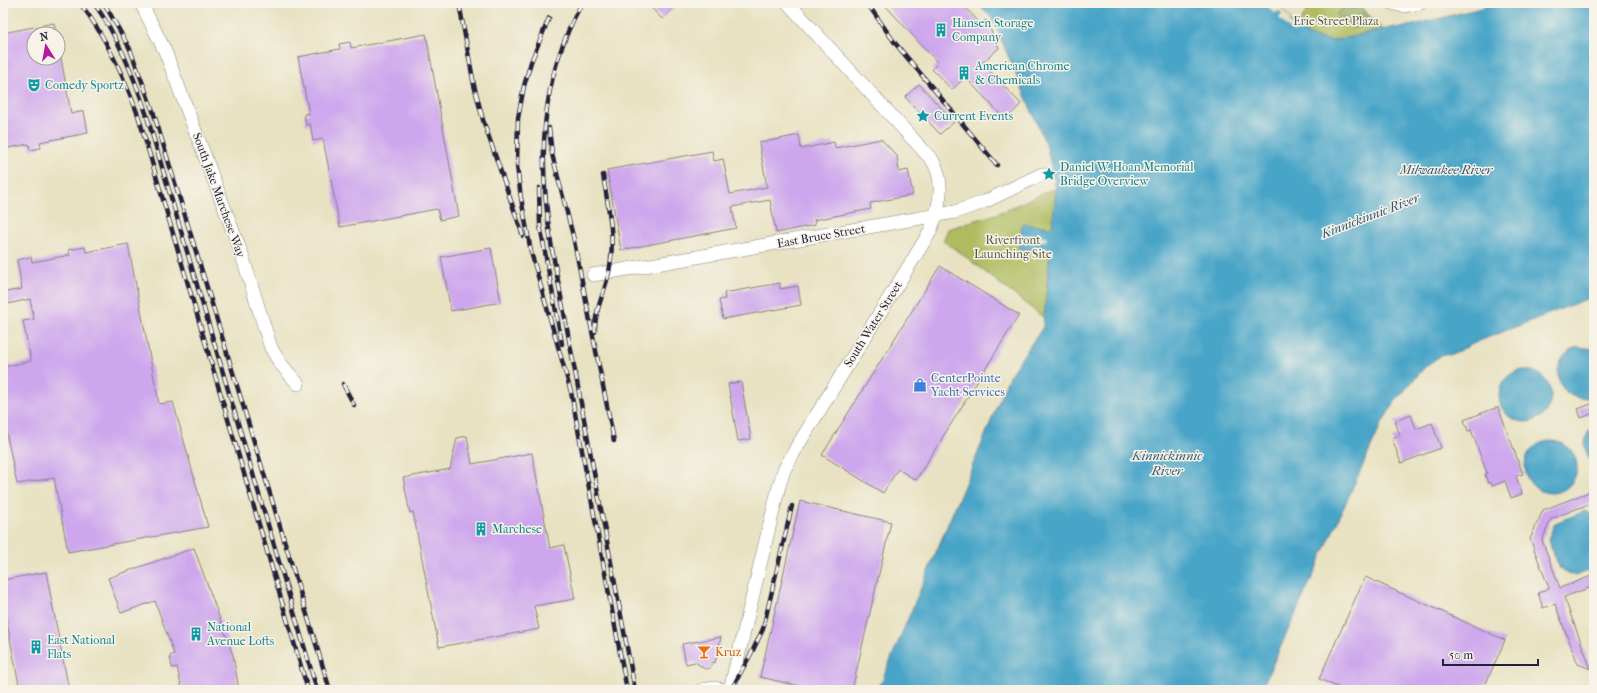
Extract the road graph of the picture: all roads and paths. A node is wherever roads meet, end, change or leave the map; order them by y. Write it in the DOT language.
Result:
graph roads {
  1 [pos="141,3"];
  2 [pos="788,3"];
  3 [pos="1392,3"];
  4 [pos="1420,3"];
  5 [pos="1042,174"];
  6 [pos="936,216"];
  7 [pos="593,275"];
  8 [pos="298,384"];
  9 [pos="702,690"];
  10 [pos="724,690"];
  11 [pos="730,690"];
  1 -- 8 [label="street, South Jake Marchese Way"];
  2 -- 6 [label="street, South Water Street"];
  3 -- 4 [label="street"];
  5 -- 6 [label="street, East Bruce Street"];
  6 -- 7 [label="street, East Bruce Street"];
  6 -- 11 [label="street, South Water Street"];
  9 -- 10 [label="street"];
}
